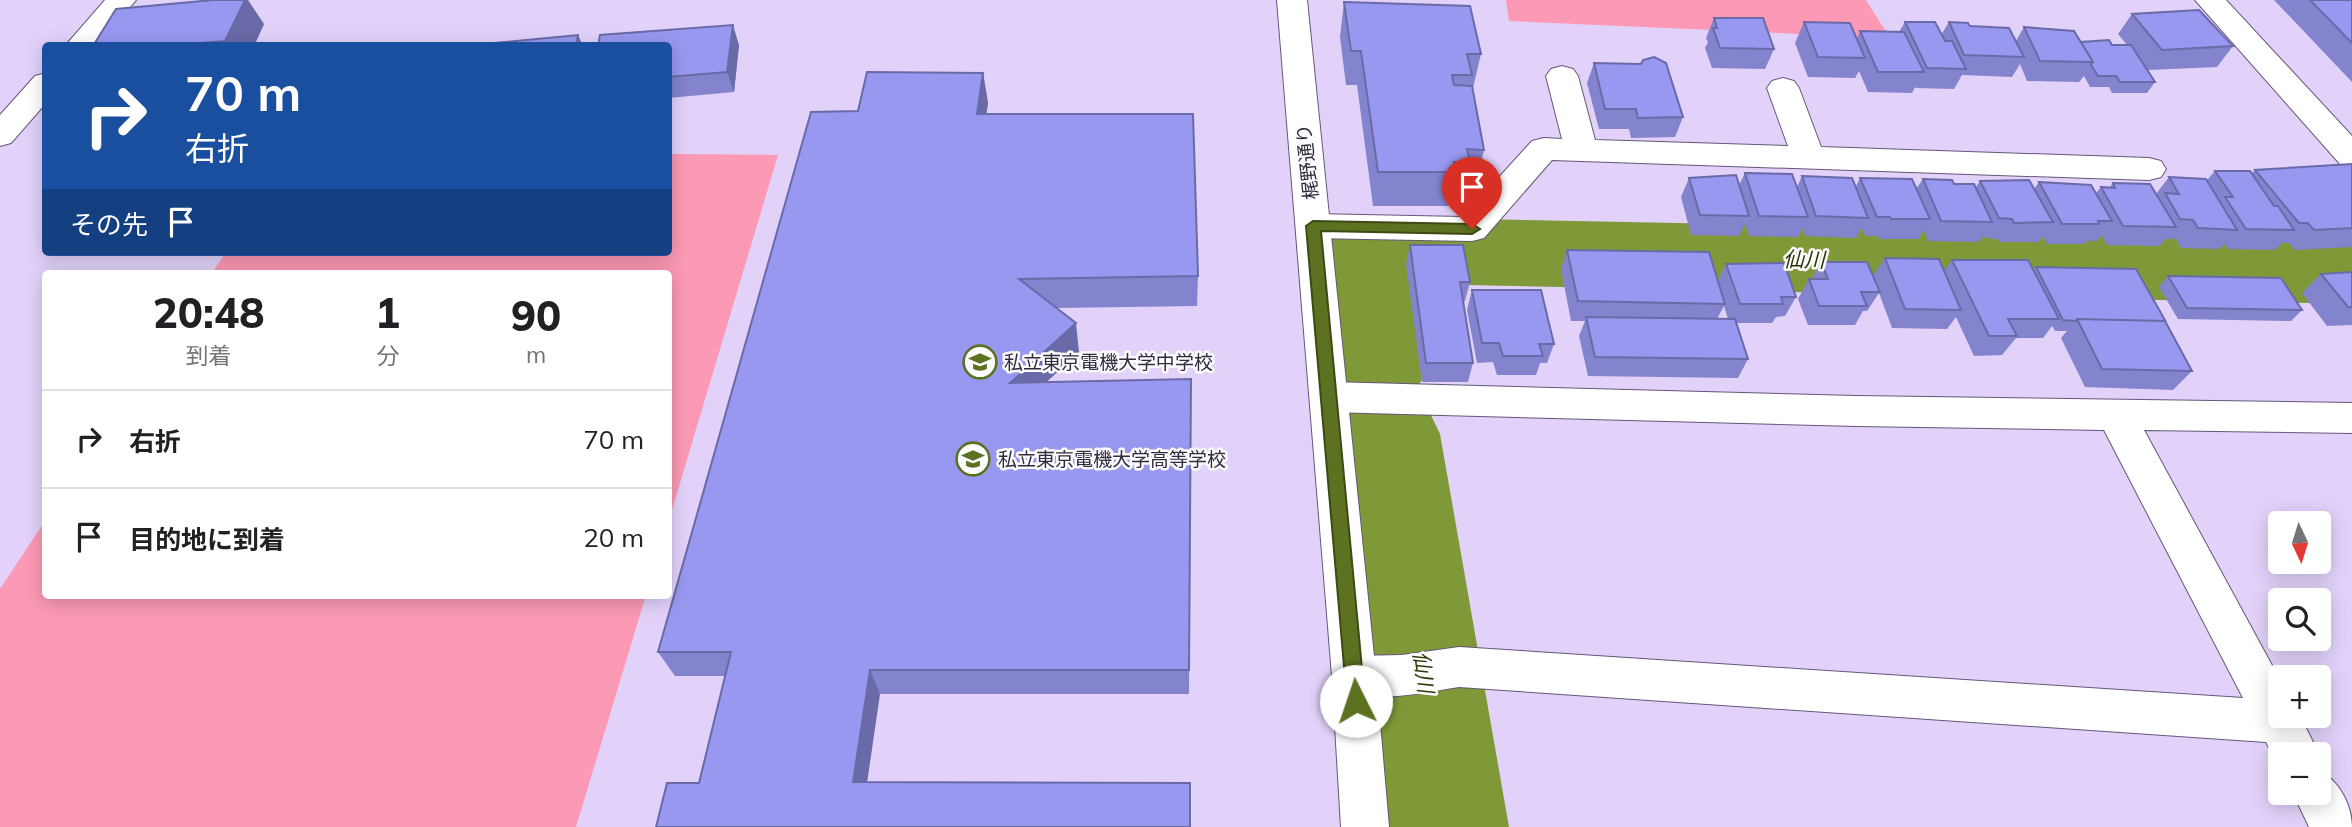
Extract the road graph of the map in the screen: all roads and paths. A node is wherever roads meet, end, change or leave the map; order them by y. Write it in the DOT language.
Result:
graph roads {
  1 [pos="121,0"];
  2 [pos="1292,0"];
  3 [pos="2210,0"];
  4 [pos="84,42"];
  5 [pos="1562,76"];
  6 [pos="1783,88"];
  7 [pos="41,95"];
  8 [pos="0,135"];
  9 [pos="1581,149"];
  10 [pos="2352,156"];
  11 [pos="1809,159"];
  12 [pos="2149,169"];
  13 [pos="1313,226"];
  14 [pos="1329,397"];
  15 [pos="2115,413"];
  16 [pos="2352,418"];
  17 [pos="1354,676"];
  18 [pos="2288,738"];
  19 [pos="2322,805"];
  20 [pos="1365,827"];
  21 [pos="2334,827"];
  1 -- 4 [label="street"];
  2 -- 13 [label="street, 梶野通り"];
  3 -- 10 [label="street"];
  5 -- 9 [label="street"];
  6 -- 11 [label="street"];
  7 -- 8 [label="street"];
  9 -- 11 [label="street"];
  9 -- 13 [label="street"];
  11 -- 12 [label="street"];
  13 -- 14 [label="street, 梶野通り"];
  14 -- 15 [label="street"];
  14 -- 17 [label="street, 梶野通り"];
  15 -- 16 [label="street"];
  15 -- 18 [label="street"];
  17 -- 18 [label="street"];
  17 -- 20 [label="street, 梶野通り"];
  19 -- 21 [label="street"];
}
